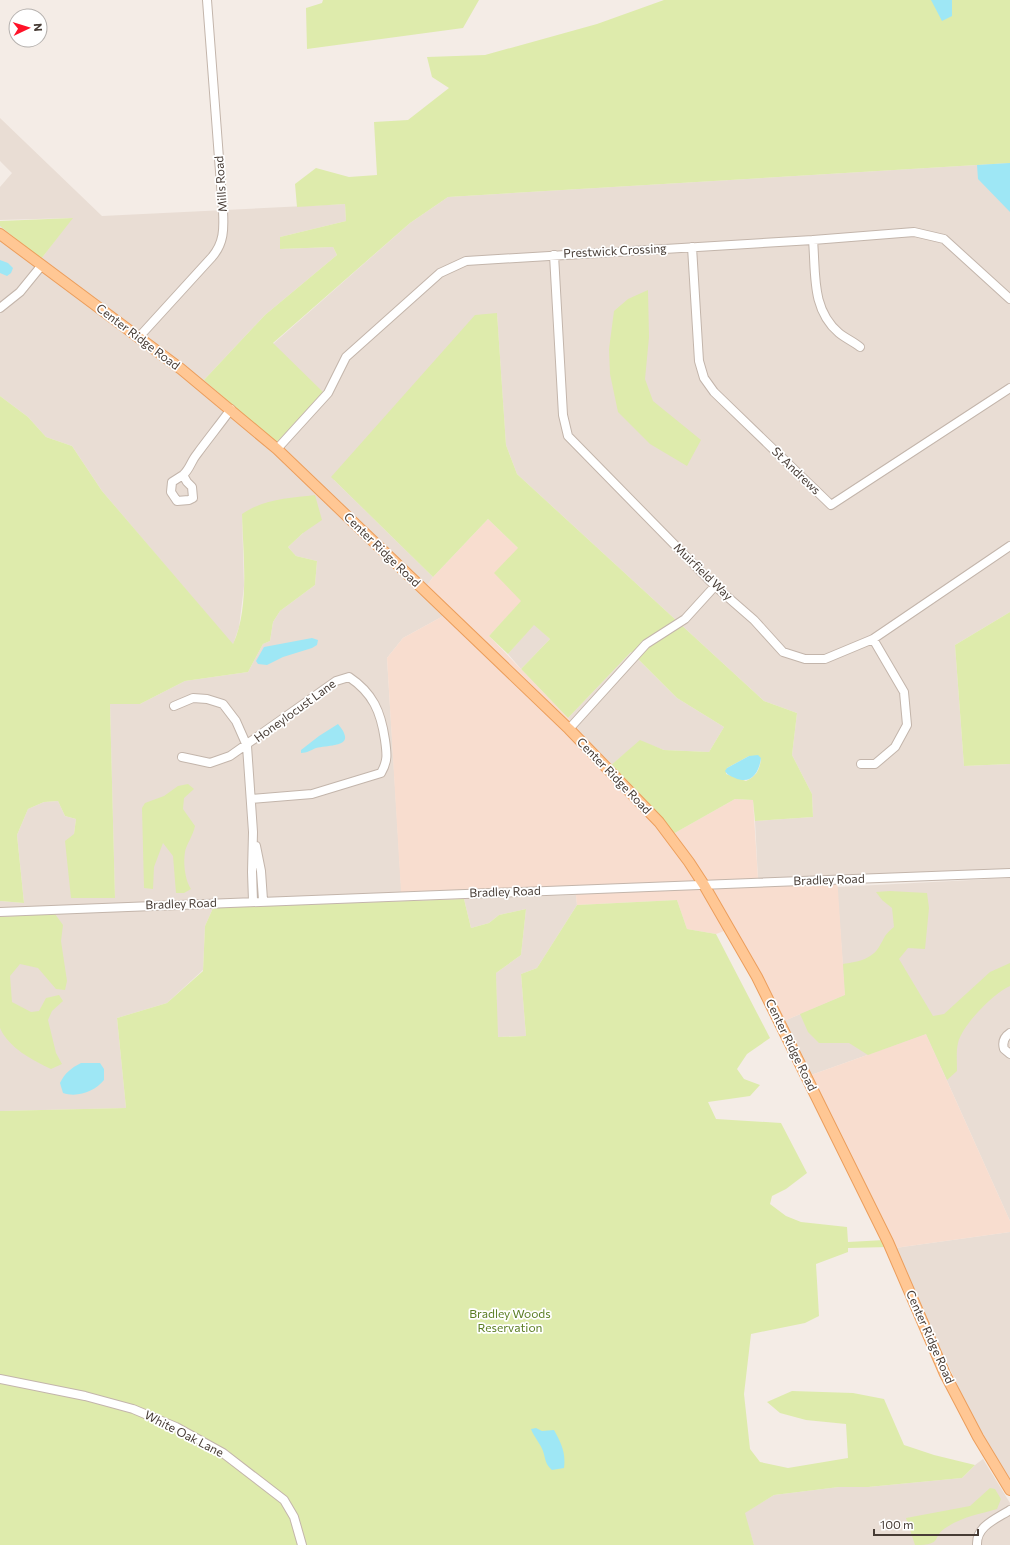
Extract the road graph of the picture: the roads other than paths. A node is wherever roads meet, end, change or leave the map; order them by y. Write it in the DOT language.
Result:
graph roads {
  1 [pos="207,0"];
  2 [pos="0,234"];
  3 [pos="813,240"];
  4 [pos="692,247"];
  5 [pos="554,255"];
  6 [pos="42,265"];
  7 [pos="1010,299"];
  8 [pos="0,308"];
  9 [pos="139,337"];
  10 [pos="860,347"];
  11 [pos="1010,388"];
  12 [pos="231,409"];
  13 [pos="277,449"];
  14 [pos="183,475"];
  15 [pos="1010,546"];
  16 [pos="715,586"];
  17 [pos="873,639"];
  18 [pos="174,706"];
  19 [pos="569,729"];
  20 [pos="247,746"];
  21 [pos="182,757"];
  22 [pos="861,764"];
  23 [pos="251,799"];
  24 [pos="253,832"];
  25 [pos="1010,873"];
  26 [pos="704,885"];
  27 [pos="263,900"];
  28 [pos="253,901"];
  29 [pos="0,912"];
  30 [pos="1010,1034"];
  31 [pos="1010,1054"];
  32 [pos="0,1379"];
  33 [pos="1010,1490"];
  34 [pos="1010,1510"];
  35 [pos="302,1545"];
  36 [pos="977,1545"];
  1 -- 9 [label="street, Mills Road"];
  2 -- 6 [label="main road, Center Ridge Road"];
  3 -- 4 [label="street, Prestwick Crossing"];
  3 -- 7 [label="street, Prestwick Crossing"];
  3 -- 10 [label="street"];
  4 -- 5 [label="street, Prestwick Crossing"];
  4 -- 11 [label="street, St Andrews"];
  5 -- 13 [label="street, Prestwick Crossing"];
  5 -- 16 [label="street, Muirfield Way"];
  6 -- 8 [label="street"];
  6 -- 9 [label="main road, Center Ridge Road"];
  9 -- 12 [label="main road, Center Ridge Road"];
  12 -- 13 [label="main road, Center Ridge Road"];
  12 -- 14 [label="street"];
  13 -- 19 [label="main road, Center Ridge Road"];
  15 -- 17 [label="street, Muirfield Way"];
  16 -- 17 [label="street, Muirfield Way"];
  16 -- 19 [label="street"];
  17 -- 22 [label="street"];
  18 -- 20 [label="street"];
  19 -- 26 [label="main road, Center Ridge Road"];
  20 -- 21 [label="street, Honeylocust Lane"];
  20 -- 23 [label="street"];
  20 -- 23 [label="street, Honeylocust Lane"];
  23 -- 24 [label="street"];
  24 -- 27 [label="street"];
  24 -- 28 [label="street"];
  25 -- 26 [label="street, Bradley Road"];
  26 -- 27 [label="street, Bradley Road"];
  26 -- 33 [label="main road, Center Ridge Road"];
  27 -- 28 [label="street, Bradley Road"];
  28 -- 29 [label="street, Bradley Road"];
  30 -- 31 [label="street"];
  32 -- 35 [label="street, White Oak Lane"];
  34 -- 36 [label="street"];
}
